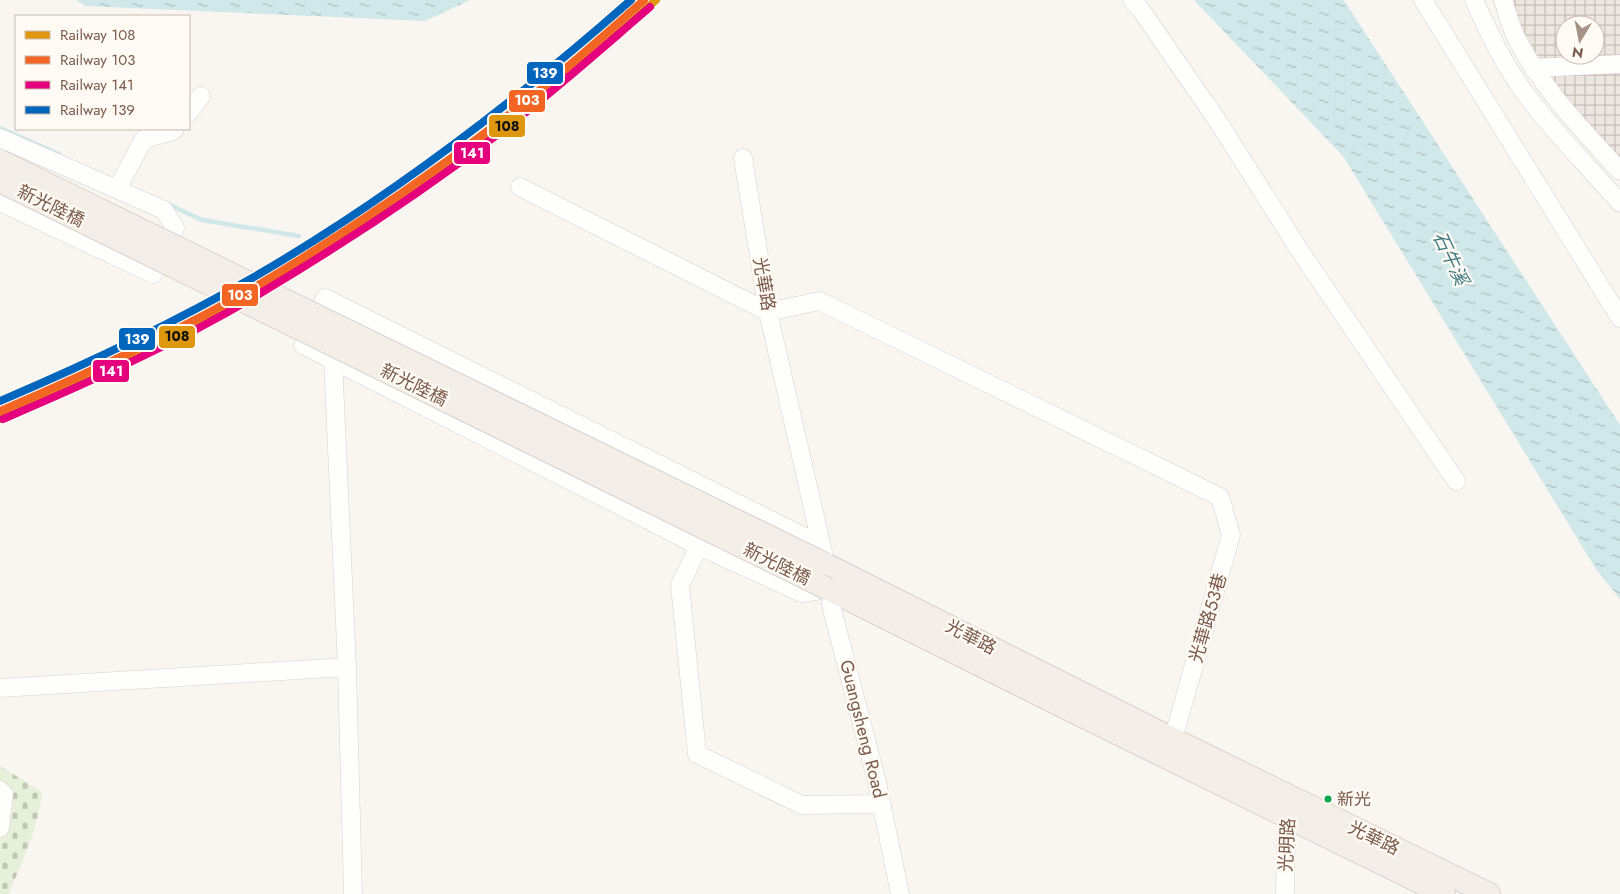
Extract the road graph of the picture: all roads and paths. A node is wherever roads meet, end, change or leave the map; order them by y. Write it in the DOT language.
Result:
graph roads {
  1 [pos="1132,0"];
  2 [pos="1423,0"];
  3 [pos="1474,0"];
  4 [pos="1503,0"];
  5 [pos="1620,64"];
  6 [pos="1533,68"];
  7 [pos="201,96"];
  8 [pos="190,111"];
  9 [pos="174,130"];
  10 [pos="0,138"];
  11 [pos="743,158"];
  12 [pos="0,161"];
  13 [pos="1620,171"];
  14 [pos="0,181"];
  15 [pos="520,187"];
  16 [pos="117,189"];
  17 [pos="0,202"];
  18 [pos="1620,202"];
  19 [pos="768,312"];
  20 [pos="1620,318"];
  21 [pos="334,360"];
  22 [pos="1456,481"];
  23 [pos="699,546"];
  24 [pos="823,554"];
  25 [pos="828,589"];
  26 [pos="346,667"];
  27 [pos="0,688"];
  28 [pos="1124,725"];
  29 [pos="1173,739"];
  30 [pos="1,793"];
  31 [pos="882,804"];
  32 [pos="1290,807"];
  33 [pos="0,828"];
  34 [pos="353,894"];
  35 [pos="900,894"];
  36 [pos="1285,894"];
  37 [pos="1444,894"];
  38 [pos="1489,894"];
  1 -- 22 [label="street"];
  2 -- 20 [label="street"];
  3 -- 18 [label="street"];
  4 -- 6 [label="street"];
  5 -- 6 [label="street"];
  6 -- 13 [label="street"];
  7 -- 8 [label="street"];
  9 -- 16 [label="street"];
  10 -- 16 [label="street"];
  11 -- 19 [label="street, 光華路"];
  12 -- 24 [label="main road, 新光陸橋, bridge"];
  14 -- 25 [label="main road, 新光陸橋, bridge"];
  15 -- 19 [label="street"];
  16 -- 17 [label="street"];
  19 -- 24 [label="street, 光華路"];
  19 -- 29 [label="street, 光華路53巷"];
  21 -- 23 [label="street"];
  21 -- 24 [label="street"];
  21 -- 26 [label="street"];
  23 -- 25 [label="street"];
  23 -- 31 [label="street"];
  24 -- 25 [label="street, Guangsheng Road"];
  24 -- 28 [label="main road, 光華路"];
  25 -- 28 [label="main road, 光華路"];
  25 -- 31 [label="street, Guangsheng Road"];
  26 -- 27 [label="street"];
  26 -- 34 [label="street"];
  28 -- 29 [label="main road, 光華路"];
  28 -- 32 [label="main road, 光華路"];
  29 -- 32 [label="main road, 光華路"];
  30 -- 33 [label="street"];
  31 -- 35 [label="street, Guangsheng Road"];
  32 -- 36 [label="street, 光明路"];
  32 -- 37 [label="main road, 光華路"];
  32 -- 38 [label="main road, 光華路"];
}
